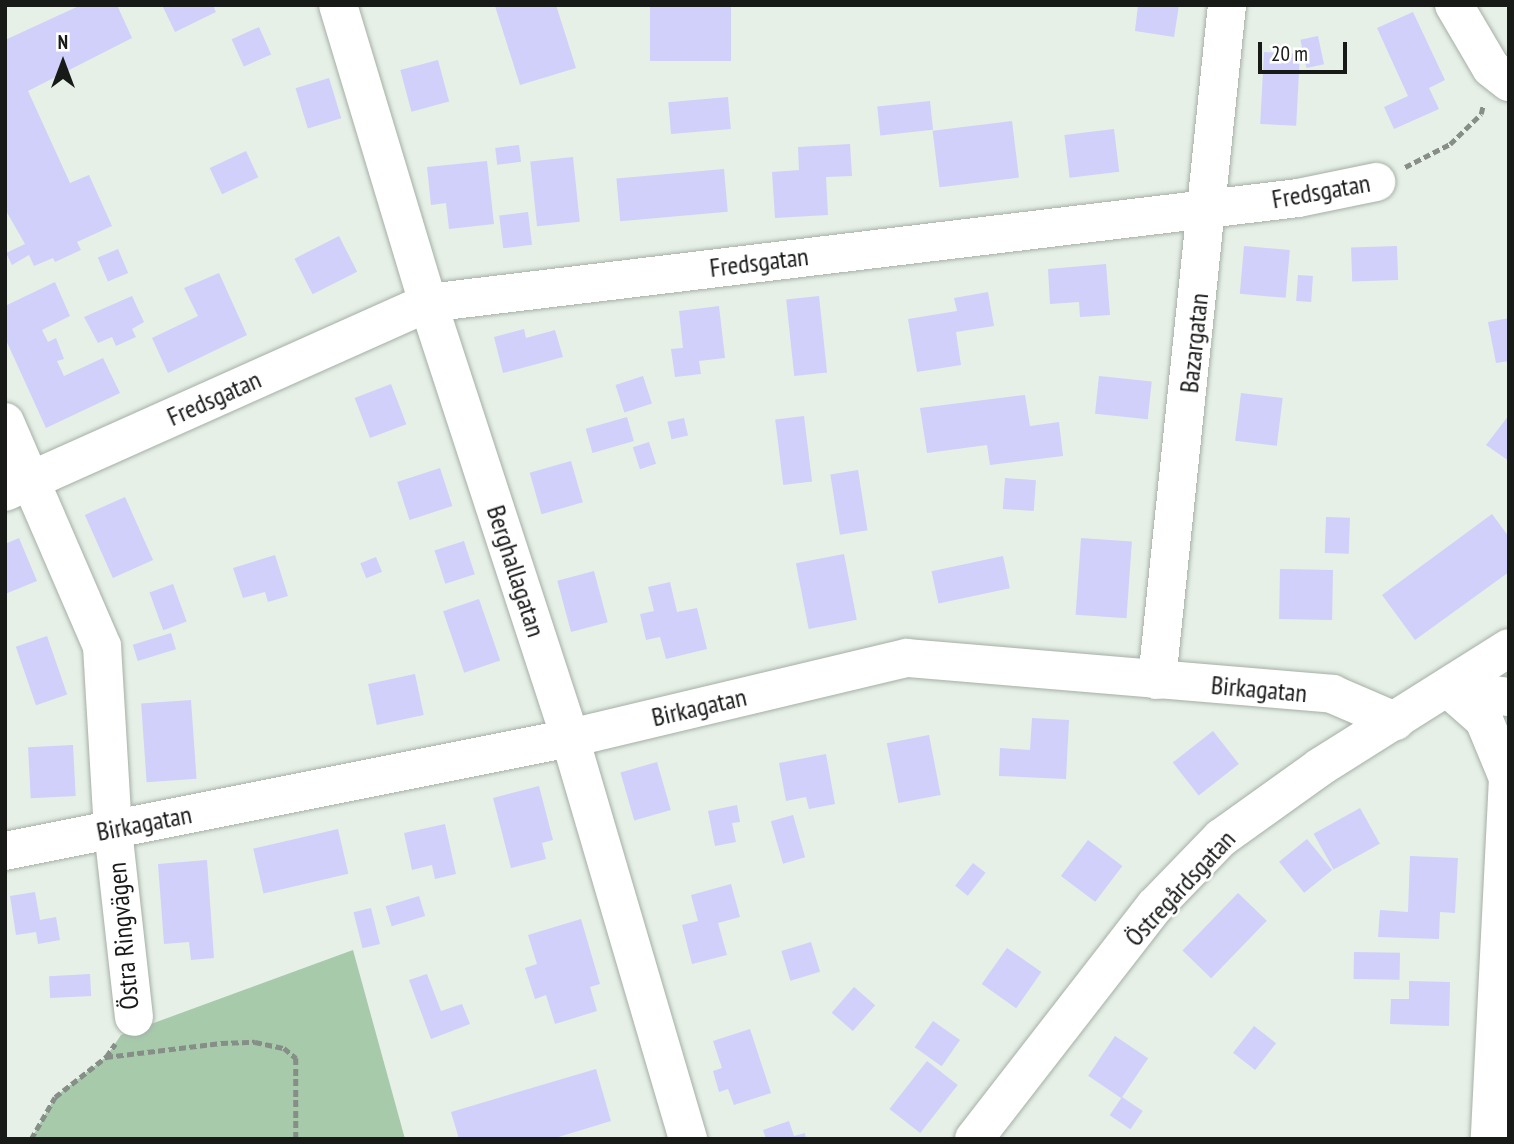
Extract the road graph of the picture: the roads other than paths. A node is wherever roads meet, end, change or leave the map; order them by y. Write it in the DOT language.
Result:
graph roads {
  1 [pos="338,5"];
  2 [pos="1227,5"];
  3 [pos="1454,5"];
  4 [pos="1500,75"];
  5 [pos="1377,183"];
  6 [pos="1208,207"];
  7 [pos="428,303"];
  8 [pos="5,422"];
  9 [pos="19,486"];
  10 [pos="1509,648"];
  11 [pos="1157,680"];
  12 [pos="1449,689"];
  13 [pos="1509,697"];
  14 [pos="1395,721"];
  15 [pos="570,738"];
  16 [pos="113,830"];
  17 [pos="5,852"];
  18 [pos="134,1017"];
  19 [pos="688,1139"];
  20 [pos="974,1139"];
  21 [pos="1490,1139"];
  1 -- 7 [label="street, Berghallagatan"];
  2 -- 6 [label="street, Bazargatan"];
  3 -- 4 [label="street"];
  5 -- 6 [label="street, Fredsgatan"];
  6 -- 7 [label="street, Fredsgatan"];
  6 -- 11 [label="street, Bazargatan"];
  7 -- 9 [label="street, Fredsgatan"];
  7 -- 15 [label="street, Berghallagatan"];
  8 -- 9 [label="street, Östra Ringvägen"];
  9 -- 16 [label="street, Östra Ringvägen"];
  10 -- 12 [label="street, Östregårdsgatan"];
  11 -- 14 [label="street, Birkagatan"];
  11 -- 15 [label="street, Birkagatan"];
  12 -- 13 [label="street"];
  12 -- 14 [label="street, Östregårdsgatan"];
  12 -- 21 [label="street"];
  14 -- 20 [label="street, Östregårdsgatan"];
  15 -- 16 [label="street, Birkagatan"];
  15 -- 19 [label="street, Berghallagatan"];
  16 -- 17 [label="street, Birkagatan"];
  16 -- 18 [label="street, Östra Ringvägen"];
}
